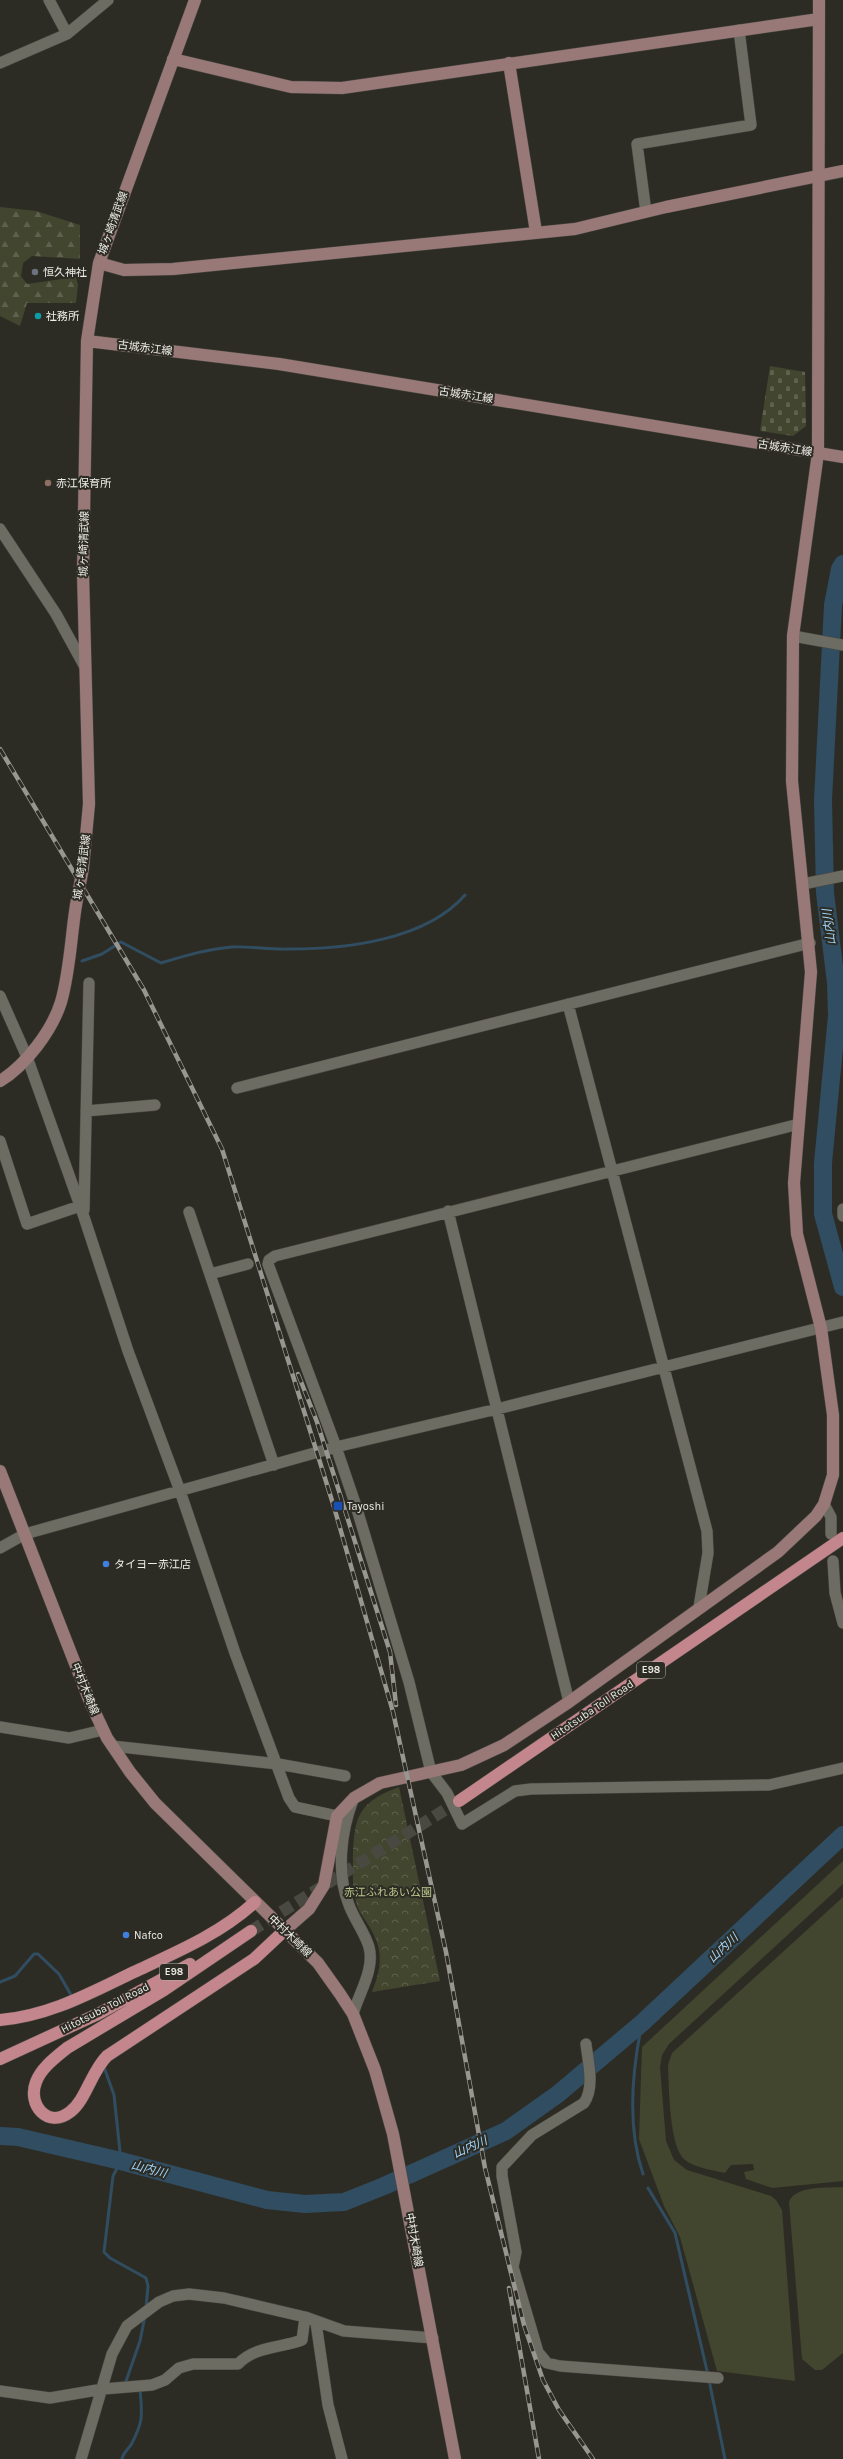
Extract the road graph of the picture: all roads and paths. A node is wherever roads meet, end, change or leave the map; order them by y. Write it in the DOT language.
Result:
graph roads {
  1 [pos="49,0"];
  2 [pos="108,0"];
  3 [pos="195,0"];
  4 [pos="819,0"];
  5 [pos="819,19"];
  6 [pos="739,30"];
  7 [pos="67,34"];
  8 [pos="174,59"];
  9 [pos="2,60"];
  10 [pos="509,63"];
  11 [pos="843,171"];
  12 [pos="818,177"];
  13 [pos="646,212"];
  14 [pos="536,232"];
  15 [pos="99,263"];
  16 [pos="87,342"];
  17 [pos="818,453"];
  18 [pos="843,457"];
  19 [pos="0,529"];
  20 [pos="793,636"];
  21 [pos="843,645"];
  22 [pos="85,667"];
  23 [pos="843,876"];
  24 [pos="808,883"];
  25 [pos="810,943"];
  26 [pos="89,983"];
  27 [pos="0,996"];
  28 [pos="568,1004"];
  29 [pos="26,1057"];
  30 [pos="0,1081"];
  31 [pos="237,1088"];
  32 [pos="155,1105"];
  33 [pos="86,1111"];
  34 [pos="799,1124"];
  35 [pos="0,1141"];
  36 [pos="613,1169"];
  37 [pos="843,1209"];
  38 [pos="82,1212"];
  39 [pos="189,1212"];
  40 [pos="448,1212"];
  41 [pos="843,1216"];
  42 [pos="248,1264"];
  43 [pos="210,1274"];
  44 [pos="838,1323"];
  45 [pos="821,1328"];
  46 [pos="663,1366"];
  47 [pos="497,1409"];
  48 [pos="336,1447"];
  49 [pos="274,1465"];
  50 [pos="0,1470"];
  51 [pos="180,1491"];
  52 [pos="824,1504"];
  53 [pos="25,1534"];
  54 [pos="831,1534"];
  55 [pos="843,1538"];
  56 [pos="0,1548"];
  57 [pos="833,1561"];
  58 [pos="699,1607"];
  59 [pos="843,1623"];
  60 [pos="569,1702"];
  61 [pos="0,1727"];
  62 [pos="103,1730"];
  63 [pos="112,1746"];
  64 [pos="278,1764"];
  65 [pos="843,1768"];
  66 [pos="432,1772"];
  67 [pos="345,1776"];
  68 [pos="354,1798"];
  69 [pos="459,1801"];
  70 [pos="337,1816"];
  71 [pos="255,1902"];
  72 [pos="285,1930"];
  73 [pos="98,2014"];
  74 [pos="353,2014"];
  75 [pos="0,2020"];
  76 [pos="586,2044"];
  77 [pos="0,2050"];
  78 [pos="0,2059"];
  79 [pos="306,2317"];
  80 [pos="316,2323"];
  81 [pos="433,2338"];
  82 [pos="718,2378"];
  83 [pos="103,2389"];
  84 [pos="0,2391"];
  85 [pos="81,2459"];
  86 [pos="342,2459"];
  87 [pos="455,2459"];
  1 -- 7 [label="street"];
  2 -- 7 [label="street"];
  3 -- 8 [label="street, 城ヶ崎清武線"];
  4 -- 5 [label="street"];
  5 -- 6 [label="street"];
  5 -- 12 [label="street"];
  6 -- 10 [label="street"];
  6 -- 13 [label="street"];
  7 -- 9 [label="street"];
  8 -- 10 [label="street"];
  8 -- 15 [label="street, 城ヶ崎清武線"];
  10 -- 14 [label="street"];
  11 -- 12 [label="street"];
  12 -- 13 [label="street"];
  12 -- 17 [label="street"];
  13 -- 14 [label="street"];
  14 -- 15 [label="street"];
  15 -- 16 [label="street, 城ヶ崎清武線"];
  16 -- 17 [label="street, 古城赤江線"];
  16 -- 22 [label="street, 城ヶ崎清武線"];
  17 -- 18 [label="street, 古城赤江線"];
  17 -- 20 [label="street"];
  19 -- 22 [label="street"];
  20 -- 21 [label="street"];
  20 -- 24 [label="street"];
  22 -- 29 [label="street, 城ヶ崎清武線, bridge"];
  23 -- 24 [label="street"];
  24 -- 25 [label="street"];
  25 -- 28 [label="street"];
  25 -- 34 [label="street"];
  26 -- 33 [label="street"];
  27 -- 29 [label="street"];
  28 -- 31 [label="street"];
  28 -- 36 [label="street"];
  29 -- 30 [label="street, 城ヶ崎清武線"];
  29 -- 38 [label="street"];
  32 -- 33 [label="street"];
  33 -- 38 [label="street"];
  34 -- 36 [label="street"];
  34 -- 45 [label="street"];
  35 -- 38 [label="street"];
  36 -- 40 [label="street"];
  36 -- 46 [label="street"];
  37 -- 41 [label="street"];
  38 -- 51 [label="street"];
  39 -- 43 [label="street"];
  40 -- 47 [label="street"];
  40 -- 48 [label="street"];
  42 -- 43 [label="street"];
  43 -- 49 [label="street"];
  44 -- 45 [label="street"];
  45 -- 46 [label="street"];
  45 -- 52 [label="street"];
  46 -- 47 [label="street"];
  46 -- 58 [label="street"];
  47 -- 48 [label="street"];
  47 -- 60 [label="street"];
  48 -- 49 [label="street"];
  48 -- 66 [label="street"];
  49 -- 51 [label="street"];
  50 -- 53 [label="street, 中村木崎線"];
  51 -- 53 [label="street"];
  51 -- 64 [label="street"];
  52 -- 54 [label="street"];
  52 -- 58 [label="street"];
  53 -- 56 [label="street"];
  53 -- 62 [label="street, 中村木崎線"];
  55 -- 69 [label="main road, Hitotsuba Toll Road / E98"];
  57 -- 59 [label="street"];
  58 -- 60 [label="street"];
  60 -- 66 [label="street"];
  61 -- 62 [label="street"];
  62 -- 63 [label="street, 中村木崎線"];
  63 -- 64 [label="street"];
  63 -- 71 [label="street, 中村木崎線"];
  64 -- 67 [label="street"];
  64 -- 70 [label="street"];
  65 -- 66 [label="street"];
  66 -- 68 [label="street"];
  68 -- 70 [label="street"];
  68 -- 74 [label="street"];
  70 -- 72 [label="street"];
  71 -- 72 [label="street, 中村木崎線"];
  71 -- 75 [label="main road"];
  72 -- 73 [label="main road, Hitotsuba Toll Road / E98"];
  72 -- 74 [label="street, 中村木崎線"];
  73 -- 77 [label="main road"];
  73 -- 78 [label="main road, Hitotsuba Toll Road / E98"];
  74 -- 81 [label="street, 中村木崎線"];
  76 -- 82 [label="street"];
  79 -- 80 [label="street"];
  79 -- 83 [label="street"];
  79 -- 83 [label="street"];
  80 -- 81 [label="street"];
  80 -- 86 [label="street"];
  81 -- 87 [label="street, 中村木崎線"];
  83 -- 84 [label="street"];
  83 -- 85 [label="street"];
}
